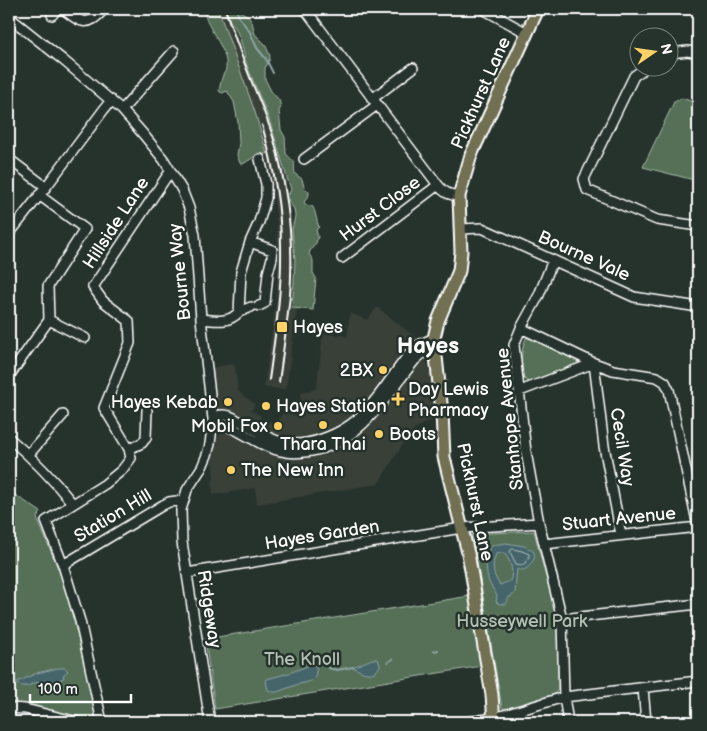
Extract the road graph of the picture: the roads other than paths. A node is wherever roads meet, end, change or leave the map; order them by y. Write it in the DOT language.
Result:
graph roads {
  1 [pos="63,9"];
  2 [pos="104,9"];
  3 [pos="305,9"];
  4 [pos="483,9"];
  5 [pos="538,9"];
  6 [pos="9,17"];
  7 [pos="527,33"];
  8 [pos="174,51"];
  9 [pos="680,52"];
  10 [pos="698,53"];
  11 [pos="414,68"];
  12 [pos="633,78"];
  13 [pos="111,100"];
  14 [pos="375,102"];
  15 [pos="122,110"];
  16 [pos="9,159"];
  17 [pos="260,159"];
  18 [pos="304,159"];
  19 [pos="172,172"];
  20 [pos="438,185"];
  21 [pos="46,187"];
  22 [pos="39,195"];
  23 [pos="459,196"];
  24 [pos="698,226"];
  25 [pos="460,229"];
  26 [pos="9,234"];
  27 [pos="250,242"];
  28 [pos="342,258"];
  29 [pos="554,260"];
  30 [pos="698,307"];
  31 [pos="239,312"];
  32 [pos="201,319"];
  33 [pos="48,320"];
  34 [pos="521,328"];
  35 [pos="85,338"];
  36 [pos="434,338"];
  37 [pos="435,350"];
  38 [pos="594,362"];
  39 [pos="9,376"];
  40 [pos="520,391"];
  41 [pos="147,410"];
  42 [pos="63,415"];
  43 [pos="212,419"];
  44 [pos="9,438"];
  45 [pos="129,449"];
  46 [pos="29,454"];
  47 [pos="184,500"];
  48 [pos="73,504"];
  49 [pos="539,523"];
  50 [pos="698,527"];
  51 [pos="462,528"];
  52 [pos="621,535"];
  53 [pos="544,544"];
  54 [pos="62,565"];
  55 [pos="187,573"];
  56 [pos="698,604"];
  57 [pos="562,619"];
  58 [pos="698,681"];
  59 [pos="643,688"];
  60 [pos="564,697"];
  61 [pos="9,708"];
  62 [pos="494,720"];
  63 [pos="78,722"];
  64 [pos="102,722"];
  65 [pos="210,722"];
  66 [pos="467,722"];
  67 [pos="568,722"];
  68 [pos="646,722"];
  1 -- 2 [label="street"];
  3 -- 14 [label="street"];
  4 -- 7 [label="street"];
  5 -- 7 [label="main road, Pickhurst Lane"];
  6 -- 13 [label="street, Bourne Way"];
  7 -- 23 [label="main road, Pickhurst Lane"];
  8 -- 15 [label="street"];
  9 -- 10 [label="street"];
  11 -- 14 [label="street"];
  12 -- 24 [label="street"];
  13 -- 15 [label="street, Bourne Way"];
  13 -- 21 [label="street"];
  14 -- 18 [label="street"];
  14 -- 20 [label="street"];
  15 -- 19 [label="street, Bourne Way"];
  16 -- 21 [label="street"];
  17 -- 27 [label="street"];
  19 -- 32 [label="street, Bourne Way"];
  19 -- 45 [label="street, Hillside Lane"];
  20 -- 23 [label="street"];
  20 -- 28 [label="street, Hurst Close"];
  21 -- 22 [label="street"];
  22 -- 26 [label="street"];
  22 -- 33 [label="street"];
  23 -- 25 [label="main road, Pickhurst Lane"];
  25 -- 29 [label="street, Bourne Vale"];
  25 -- 36 [label="main road, Pickhurst Lane"];
  27 -- 31 [label="street"];
  27 -- 31 [label="street"];
  29 -- 30 [label="street, Bourne Vale"];
  29 -- 34 [label="street, Stanhope Avenue"];
  31 -- 32 [label="street"];
  32 -- 43 [label="street, Bourne Way"];
  33 -- 35 [label="street"];
  33 -- 39 [label="street"];
  34 -- 38 [label="street"];
  34 -- 40 [label="street, Stanhope Avenue"];
  36 -- 37 [label="main road, Pickhurst Lane"];
  36 -- 43 [label="street"];
  37 -- 43 [label="street"];
  37 -- 51 [label="main road, Pickhurst Lane"];
  38 -- 40 [label="street"];
  38 -- 50 [label="street"];
  38 -- 52 [label="street, Cecil Way"];
  40 -- 49 [label="street, Stanhope Avenue"];
  41 -- 45 [label="street"];
  42 -- 46 [label="street"];
  43 -- 47 [label="street"];
  44 -- 46 [label="street"];
  45 -- 48 [label="street"];
  46 -- 48 [label="street"];
  47 -- 54 [label="street, Station Hill"];
  47 -- 55 [label="street, Ridgeway"];
  48 -- 54 [label="street"];
  49 -- 51 [label="street, Hayes Garden"];
  49 -- 53 [label="street, Stanhope Avenue"];
  50 -- 52 [label="street, Stuart Avenue"];
  51 -- 55 [label="street, Hayes Garden"];
  51 -- 62 [label="main road, Pickhurst Lane"];
  52 -- 53 [label="street, Stuart Avenue"];
  53 -- 57 [label="street, Stanhope Avenue"];
  54 -- 64 [label="street"];
  55 -- 65 [label="street, Ridgeway"];
  56 -- 57 [label="street"];
  57 -- 60 [label="street, Stanhope Avenue"];
  58 -- 59 [label="street"];
  59 -- 60 [label="street"];
  59 -- 68 [label="street"];
  60 -- 62 [label="street"];
  60 -- 67 [label="street, Stanhope Avenue"];
  61 -- 63 [label="street"];
  62 -- 66 [label="street"];
}
